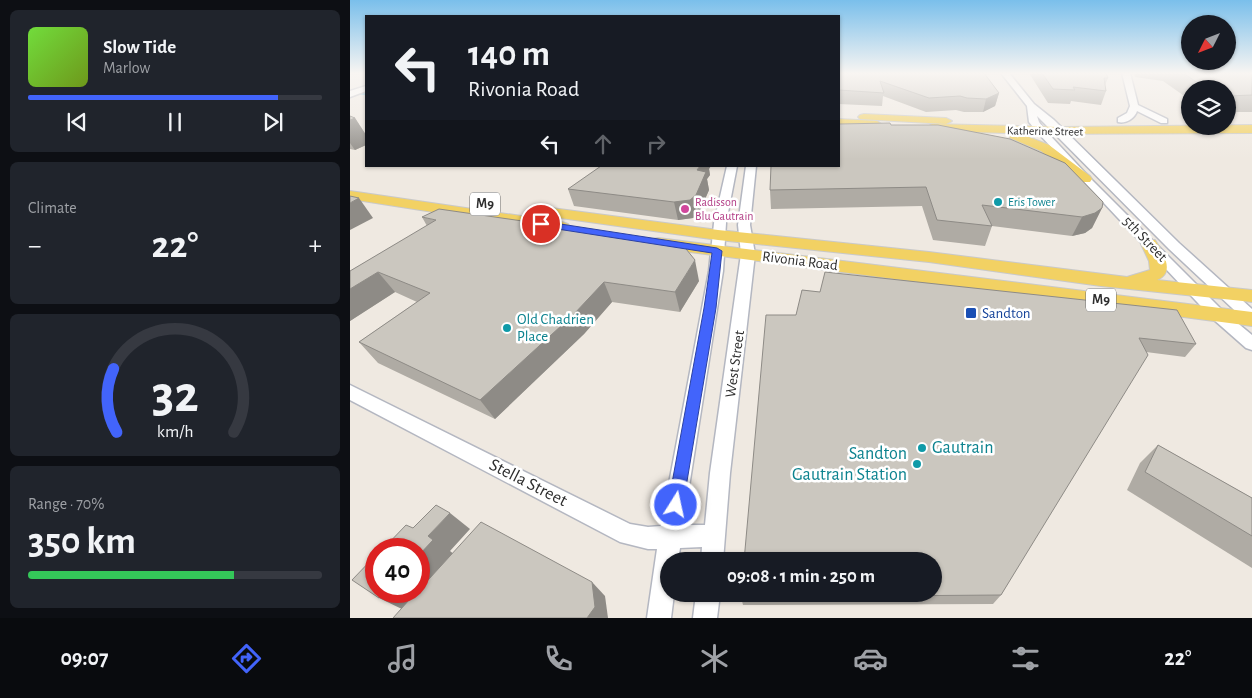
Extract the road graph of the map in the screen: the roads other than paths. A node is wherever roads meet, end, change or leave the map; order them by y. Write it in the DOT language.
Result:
graph roads {
  1 [pos="1028,102"];
  2 [pos="1133,102"];
  3 [pos="1031,106"];
  4 [pos="1134,106"];
  5 [pos="840,114"];
  6 [pos="1121,120"];
  7 [pos="1181,120"];
  8 [pos="1236,120"];
  9 [pos="1252,120"];
  10 [pos="1164,121"];
  11 [pos="840,122"];
  12 [pos="1037,126"];
  13 [pos="1056,126"];
  14 [pos="1252,129"];
  15 [pos="996,130"];
  16 [pos="732,167"];
  17 [pos="751,167"];
  18 [pos="1085,179"];
  19 [pos="350,185"];
  20 [pos="350,194"];
  21 [pos="718,243"];
  22 [pos="1149,244"];
  23 [pos="747,246"];
  24 [pos="849,249"];
  25 [pos="1101,280"];
  26 [pos="984,286"];
  27 [pos="1194,290"];
  28 [pos="1224,293"];
  29 [pos="1252,296"];
  30 [pos="1218,315"];
  31 [pos="1252,319"];
  32 [pos="1252,344"];
  33 [pos="350,392"];
  34 [pos="714,535"];
  35 [pos="670,537"];
  36 [pos="713,552"];
  37 [pos="707,602"];
  38 [pos="659,618"];
  39 [pos="706,618"];
  1 -- 3 [label="street"];
  2 -- 4 [label="street"];
  3 -- 12 [label="street"];
  3 -- 13 [label="street, 5th Street"];
  4 -- 6 [label="street"];
  4 -- 10 [label="street"];
  5 -- 12 [label="main road, Katherine Street"];
  6 -- 10 [label="main road, Katherine Street"];
  6 -- 13 [label="main road, Katherine Street"];
  7 -- 10 [label="main road, Katherine Street"];
  8 -- 9 [label="main road"];
  11 -- 15 [label="main road, Katherine Street"];
  12 -- 13 [label="main road, Katherine Street"];
  12 -- 15 [label="main road, Katherine Street"];
  12 -- 18 [label="street, 5th Street"];
  13 -- 14 [label="main road, Katherine Street"];
  13 -- 28 [label="street, 5th Street"];
  15 -- 18 [label="main road"];
  16 -- 21 [label="street"];
  17 -- 23 [label="street, West Street"];
  18 -- 22 [label="street, 5th Street"];
  19 -- 21 [label="main road, Rivonia Road / M9"];
  20 -- 21 [label="main road, Rivonia Road / M9"];
  21 -- 23 [label="main road, Rivonia Road / M9"];
  21 -- 35 [label="street"];
  22 -- 25 [label="main road"];
  22 -- 27 [label="street, 5th Street"];
  23 -- 24 [label="main road, Rivonia Road / M9"];
  23 -- 26 [label="main road, Rivonia Road / M9"];
  23 -- 34 [label="street, West Street"];
  24 -- 25 [label="main road, Rivonia Road / M9"];
  24 -- 26 [label="main road"];
  25 -- 27 [label="main road, Rivonia Road / M9"];
  26 -- 30 [label="main road, Rivonia Road / M9"];
  27 -- 28 [label="main road, Rivonia Road / M9"];
  27 -- 30 [label="street, 5th Street"];
  28 -- 29 [label="main road, Rivonia Road / M9"];
  28 -- 31 [label="street, 5th Street"];
  30 -- 31 [label="main road, Rivonia Road / M9"];
  30 -- 32 [label="street, 5th Street"];
  33 -- 35 [label="street, Stella Street"];
  34 -- 35 [label="street, Stella Street"];
  34 -- 36 [label="street, West Street"];
  35 -- 38 [label="street"];
  37 -- 39 [label="street"];
}
